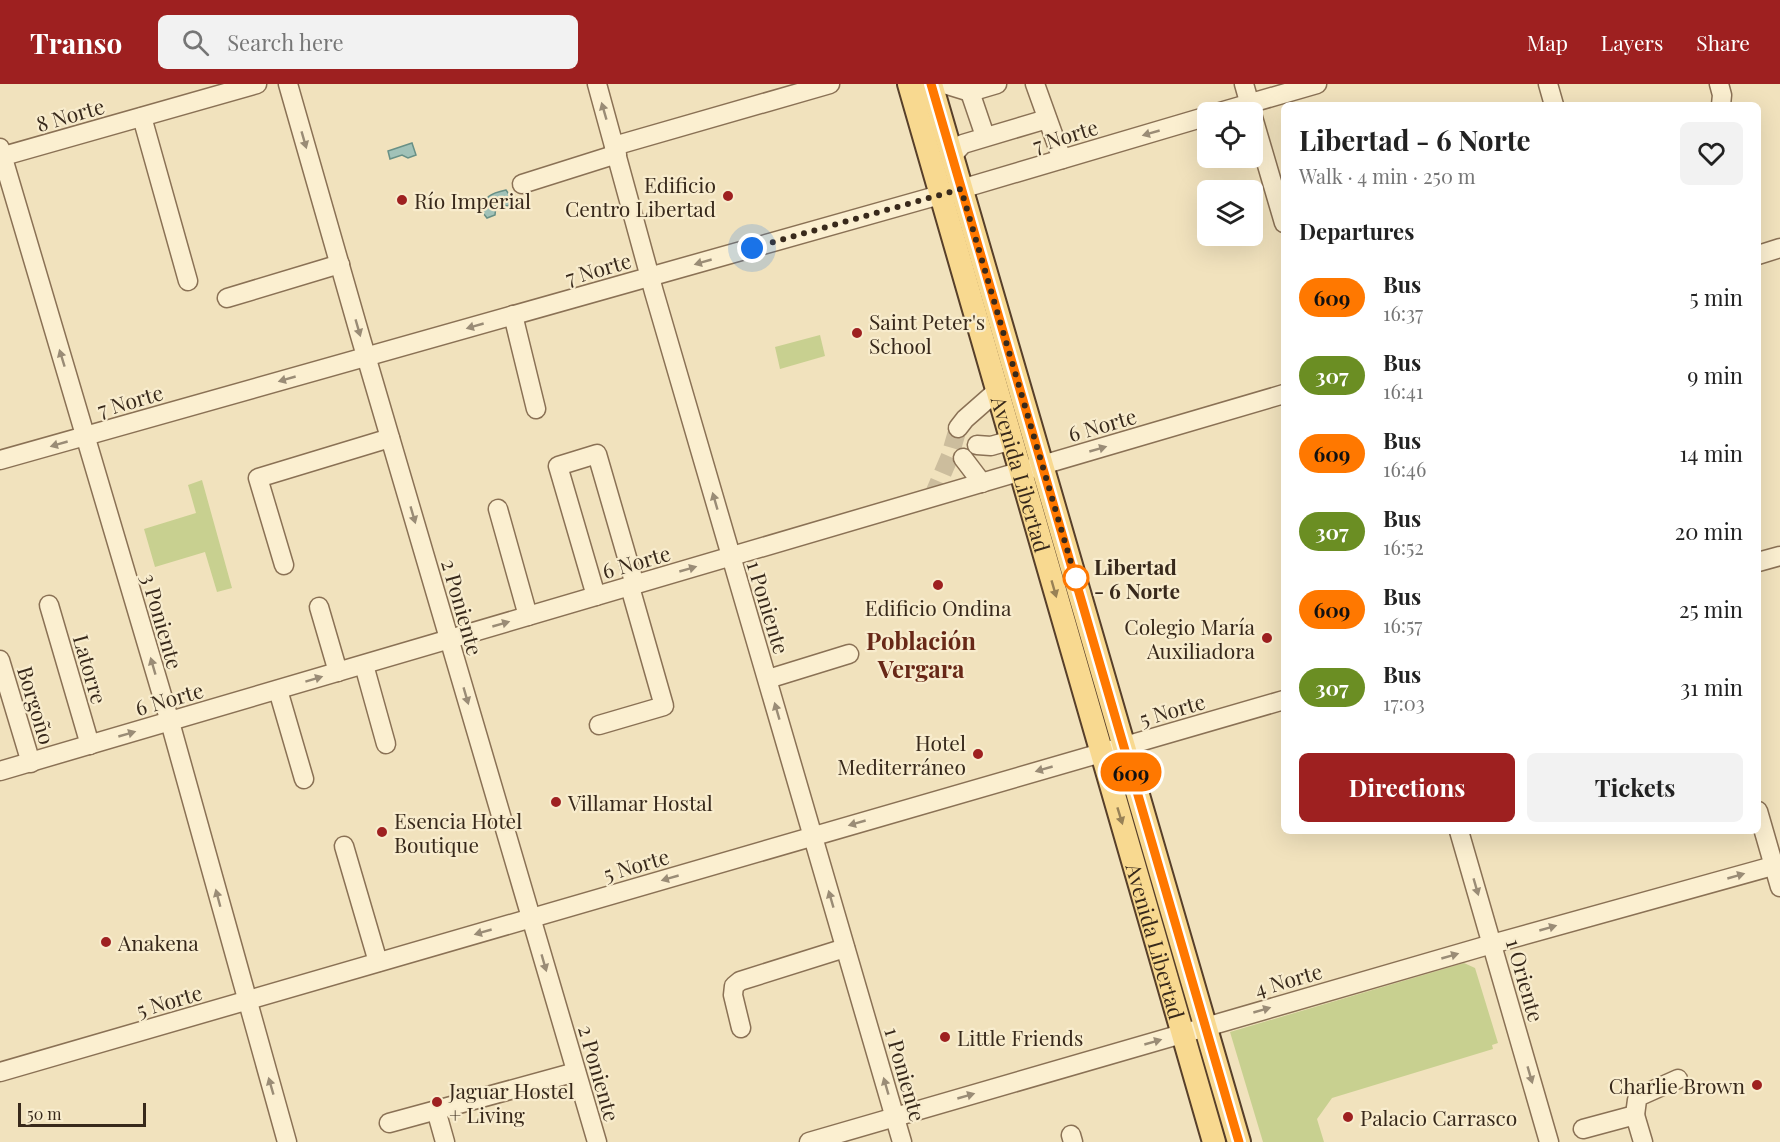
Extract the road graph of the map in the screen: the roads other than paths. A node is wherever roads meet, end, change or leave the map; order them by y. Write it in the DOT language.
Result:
graph roads {
  1 [pos="257,84"];
  2 [pos="288,84"];
  3 [pos="597,84"];
  4 [pos="830,84"];
  5 [pos="909,84"];
  6 [pos="932,84"];
  7 [pos="944,84"];
  8 [pos="997,84"];
  9 [pos="1035,84"];
  10 [pos="1244,84"];
  11 [pos="1317,84"];
  12 [pos="1548,84"];
  13 [pos="1719,84"];
  14 [pos="970,92"];
  15 [pos="1249,102"];
  16 [pos="1553,102"];
  17 [pos="1721,102"];
  18 [pos="1263,105"];
  19 [pos="142,117"];
  20 [pos="1047,119"];
  21 [pos="1197,119"];
  22 [pos="985,136"];
  23 [pos="1263,146"];
  24 [pos="615,150"];
  25 [pos="1,154"];
  26 [pos="952,156"];
  27 [pos="1062,159"];
  28 [pos="522,184"];
  29 [pos="951,192"];
  30 [pos="1281,200"];
  31 [pos="1780,248"];
  32 [pos="1761,254"];
  33 [pos="340,264"];
  34 [pos="650,277"];
  35 [pos="188,281"];
  36 [pos="227,298"];
  37 [pos="513,315"];
  38 [pos="366,357"];
  39 [pos="998,390"];
  40 [pos="1281,395"];
  41 [pos="536,409"];
  42 [pos="958,428"];
  43 [pos="86,436"];
  44 [pos="390,438"];
  45 [pos="1012,440"];
  46 [pos="977,446"];
  47 [pos="963,458"];
  48 [pos="0,460"];
  49 [pos="1032,469"];
  50 [pos="982,483"];
  51 [pos="498,509"];
  52 [pos="1780,556"];
  53 [pos="731,557"];
  54 [pos="1761,561"];
  55 [pos="284,565"];
  56 [pos="632,586"];
  57 [pos="596,596"];
  58 [pos="50,605"];
  59 [pos="319,607"];
  60 [pos="528,616"];
  61 [pos="449,640"];
  62 [pos="849,654"];
  63 [pos="0,660"];
  64 [pos="364,665"];
  65 [pos="338,672"];
  66 [pos="768,679"];
  67 [pos="278,690"];
  68 [pos="1281,701"];
  69 [pos="170,722"];
  70 [pos="599,725"];
  71 [pos="386,744"];
  72 [pos="90,745"];
  73 [pos="1124,746"];
  74 [pos="1101,753"];
  75 [pos="31,763"];
  76 [pos="0,771"];
  77 [pos="302,779"];
  78 [pos="1761,819"];
  79 [pos="1460,834"];
  80 [pos="813,836"];
  81 [pos="344,846"];
  82 [pos="1777,864"];
  83 [pos="1780,887"];
  84 [pos="531,918"];
  85 [pos="1492,944"];
  86 [pos="845,948"];
  87 [pos="378,962"];
  88 [pos="247,1001"];
  89 [pos="1206,1026"];
  90 [pos="741,1028"];
  91 [pos="1183,1033"];
  92 [pos="0,1072"];
  93 [pos="576,1072"];
  94 [pos="1678,1079"];
  95 [pos="436,1110"];
  96 [pos="1635,1115"];
  97 [pos="895,1117"];
  98 [pos="389,1123"];
  99 [pos="1583,1129"];
  100 [pos="287,1142"];
  101 [pos="446,1142"];
  102 [pos="597,1142"];
  103 [pos="809,1142"];
  104 [pos="902,1142"];
  105 [pos="1214,1142"];
  106 [pos="1239,1142"];
  107 [pos="1549,1142"];
  108 [pos="1643,1142"];
  1 -- 19 [label="street, 8 Norte"];
  2 -- 33 [label="street, 2 Poniente, one-way"];
  24 -- 3 [label="street, 1 Poniente, one-way"];
  4 -- 24 [label="street"];
  5 -- 29 [label="main road, Avenida Libertad"];
  6 -- 26 [label="main road, Avenida Libertad"];
  7 -- 14 [label="street"];
  8 -- 14 [label="street"];
  9 -- 20 [label="street"];
  10 -- 15 [label="street"];
  11 -- 18 [label="street"];
  12 -- 16 [label="street"];
  13 -- 17 [label="street"];
  14 -- 22 [label="street"];
  19 -- 25 [label="street, 8 Norte"];
  19 -- 35 [label="street"];
  20 -- 22 [label="street"];
  20 -- 27 [label="street"];
  21 -- 27 [label="street, 7 Norte, one-way"];
  22 -- 26 [label="street"];
  23 -- 30 [label="street"];
  24 -- 28 [label="street"];
  24 -- 34 [label="street, 1 Poniente"];
  43 -- 25 [label="street, 3 Poniente, one-way"];
  26 -- 29 [label="main road, Avenida Libertad"];
  27 -- 29 [label="street, 7 Norte"];
  29 -- 34 [label="street, 7 Norte, one-way"];
  29 -- 39 [label="main road, Avenida Libertad"];
  29 -- 49 [label="main road, Avenida Libertad"];
  31 -- 32 [label="street"];
  33 -- 36 [label="street"];
  33 -- 38 [label="street, 2 Poniente, one-way"];
  34 -- 37 [label="street, 7 Norte"];
  53 -- 34 [label="street, 1 Poniente, one-way"];
  37 -- 38 [label="street, 7 Norte, one-way"];
  37 -- 41 [label="street"];
  38 -- 43 [label="street, 7 Norte, one-way"];
  38 -- 44 [label="street, 2 Poniente"];
  39 -- 42 [label="street"];
  39 -- 45 [label="main road, Avenida Libertad"];
  49 -- 40 [label="street, 6 Norte, one-way"];
  43 -- 48 [label="street, 7 Norte, one-way"];
  69 -- 43 [label="street, 3 Poniente, one-way"];
  44 -- 55 [label="street"];
  44 -- 61 [label="street, 2 Poniente, one-way"];
  45 -- 46 [label="street"];
  45 -- 49 [label="main road, Avenida Libertad"];
  47 -- 50 [label="street"];
  49 -- 50 [label="street, 6 Norte"];
  49 -- 73 [label="main road, Avenida Libertad"];
  49 -- 74 [label="main road, Avenida Libertad, one-way"];
  50 -- 53 [label="street, 6 Norte"];
  51 -- 60 [label="street"];
  52 -- 54 [label="street"];
  56 -- 53 [label="street, 6 Norte, one-way"];
  53 -- 66 [label="street, 1 Poniente"];
  56 -- 57 [label="street, 6 Norte"];
  56 -- 57 [label="street"];
  56 -- 70 [label="street"];
  57 -- 60 [label="street, 6 Norte"];
  58 -- 72 [label="street, Latorre"];
  59 -- 65 [label="street"];
  61 -- 60 [label="street, 6 Norte, one-way"];
  61 -- 64 [label="street, 6 Norte"];
  61 -- 84 [label="street, 2 Poniente, one-way"];
  62 -- 66 [label="street"];
  63 -- 75 [label="street, Borgoño"];
  64 -- 65 [label="street, 6 Norte"];
  64 -- 71 [label="street"];
  67 -- 65 [label="street, 6 Norte, one-way"];
  80 -- 66 [label="street, 1 Poniente, one-way"];
  67 -- 69 [label="street, 6 Norte"];
  67 -- 77 [label="street"];
  68 -- 73 [label="street, 5 Norte"];
  72 -- 69 [label="street, 6 Norte, one-way"];
  88 -- 69 [label="street, 3 Poniente, one-way"];
  72 -- 75 [label="street, 6 Norte"];
  73 -- 74 [label="street, 5 Norte"];
  73 -- 89 [label="main road, Avenida Libertad"];
  74 -- 80 [label="street, 5 Norte, one-way"];
  74 -- 91 [label="main road, Avenida Libertad, one-way"];
  75 -- 76 [label="street, 6 Norte"];
  78 -- 82 [label="street"];
  79 -- 85 [label="street, 1 Oriente, one-way"];
  80 -- 84 [label="street, 5 Norte, one-way"];
  86 -- 80 [label="street, 1 Poniente, one-way"];
  81 -- 87 [label="street"];
  82 -- 83 [label="street"];
  85 -- 82 [label="street, 4 Norte, one-way"];
  84 -- 87 [label="street, 5 Norte, one-way"];
  84 -- 93 [label="street, 2 Poniente, one-way"];
  89 -- 85 [label="street, 4 Norte, one-way"];
  85 -- 107 [label="street, 1 Oriente, one-way"];
  86 -- 90 [label="street"];
  97 -- 86 [label="street, 1 Poniente, one-way"];
  87 -- 88 [label="street, 5 Norte"];
  88 -- 92 [label="street, 5 Norte"];
  100 -- 88 [label="street, 3 Poniente, one-way"];
  89 -- 91 [label="street, 4 Norte"];
  89 -- 106 [label="main road, Avenida Libertad"];
  97 -- 91 [label="street, 4 Norte, one-way"];
  91 -- 105 [label="main road, Avenida Libertad"];
  93 -- 95 [label="street"];
  93 -- 102 [label="street, 2 Poniente"];
  94 -- 96 [label="street"];
  95 -- 98 [label="street"];
  95 -- 101 [label="street"];
  96 -- 99 [label="street"];
  96 -- 108 [label="street"];
  97 -- 103 [label="street, 4 Norte"];
  97 -- 104 [label="street, 1 Poniente"];
}
